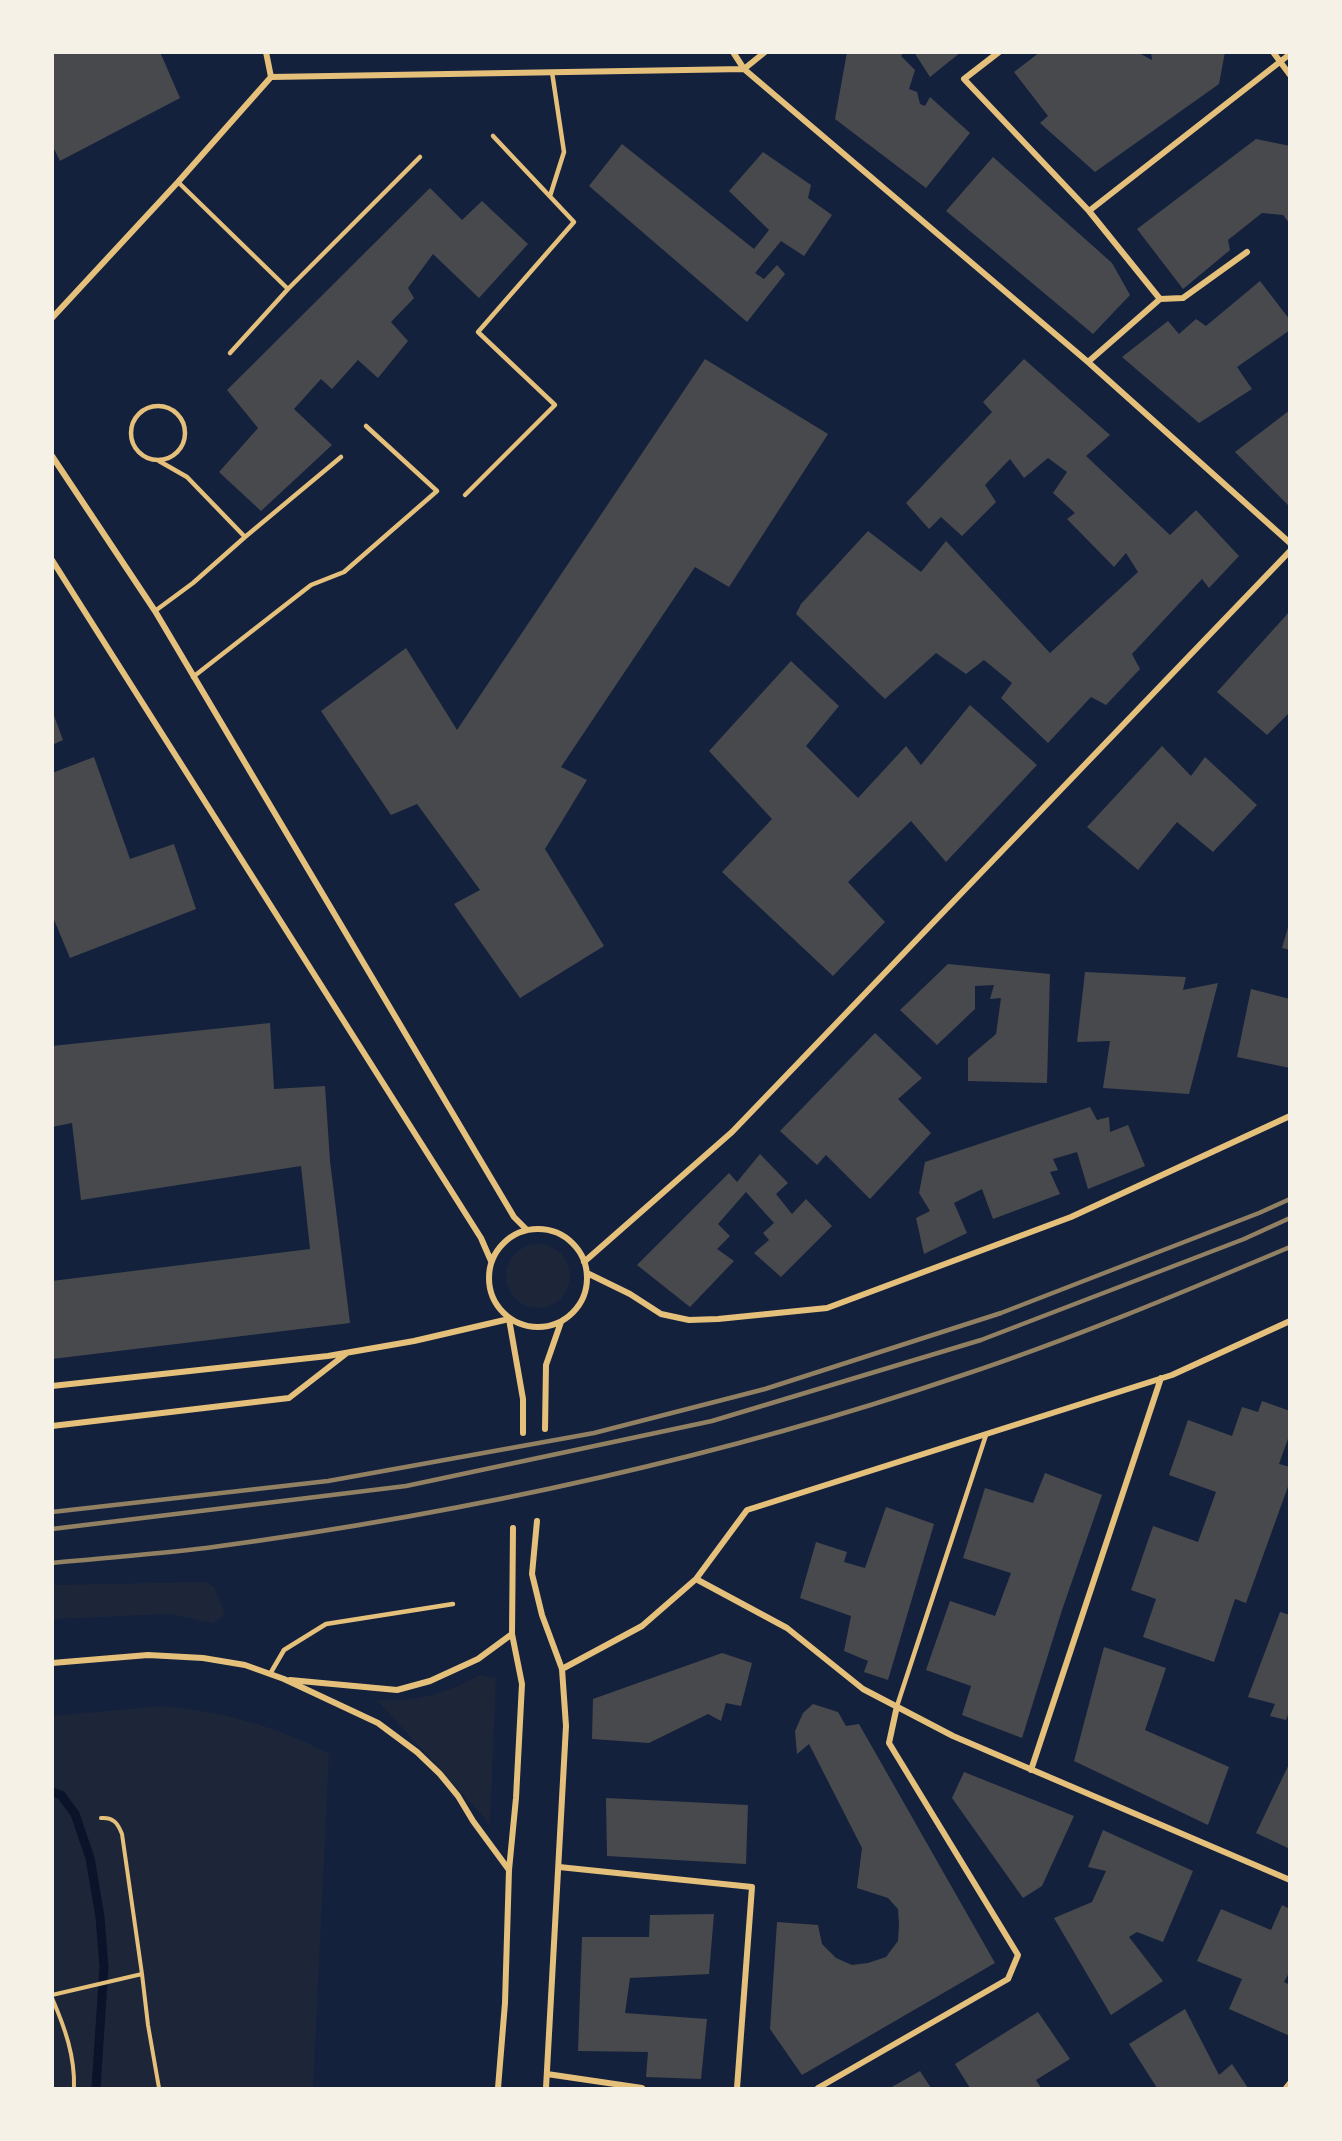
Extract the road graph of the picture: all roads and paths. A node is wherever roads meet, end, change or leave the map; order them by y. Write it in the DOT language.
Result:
graph roads {
  1 [pos="266,52"];
  2 [pos="733,52"];
  3 [pos="765,52"];
  4 [pos="999,52"];
  5 [pos="1273,52"];
  6 [pos="1290,54"];
  7 [pos="1279,61"];
  8 [pos="744,69"];
  9 [pos="552,72"];
  10 [pos="1290,75"];
  11 [pos="271,77"];
  12 [pos="493,136"];
  13 [pos="420,157"];
  14 [pos="178,182"];
  15 [pos="550,196"];
  16 [pos="1089,211"];
  17 [pos="1247,252"];
  18 [pos="288,289"];
  19 [pos="1160,298"];
  20 [pos="52,318"];
  21 [pos="230,353"];
  22 [pos="1088,362"];
  23 [pos="366,426"];
  24 [pos="52,456"];
  25 [pos="341,457"];
  26 [pos="159,461"];
  27 [pos="465,495"];
  28 [pos="245,537"];
  29 [pos="1290,543"];
  30 [pos="1290,551"];
  31 [pos="52,560"];
  32 [pos="155,611"];
  33 [pos="193,677"];
  34 [pos="1290,1116"];
  35 [pos="527,1230"];
  36 [pos="491,1261"];
  37 [pos="584,1262"];
  38 [pos="587,1274"];
  39 [pos="509,1319"];
  40 [pos="1290,1321"];
  41 [pos="561,1322"];
  42 [pos="347,1353"];
  43 [pos="1161,1378"];
  44 [pos="52,1386"];
  45 [pos="52,1426"];
  46 [pos="545,1429"];
  47 [pos="523,1432"];
  48 [pos="986,1435"];
  49 [pos="537,1521"];
  50 [pos="513,1528"];
  51 [pos="696,1579"];
  52 [pos="453,1604"];
  53 [pos="512,1634"];
  54 [pos="52,1663"];
  55 [pos="562,1669"];
  56 [pos="270,1674"];
  57 [pos="284,1679"];
  58 [pos="897,1706"];
  59 [pos="1031,1770"];
  60 [pos="101,1818"];
  61 [pos="559,1867"];
  62 [pos="509,1870"];
  63 [pos="1290,1880"];
  64 [pos="142,1974"];
  65 [pos="52,1997"];
  66 [pos="547,2074"];
  67 [pos="1290,2083"];
  68 [pos="74,2088"];
  69 [pos="159,2088"];
  70 [pos="498,2088"];
  71 [pos="546,2088"];
  72 [pos="642,2088"];
  73 [pos="737,2088"];
  74 [pos="818,2088"];
  75 [pos="1286,2088"];
  1 -- 11 [label="street"];
  2 -- 8 [label="street"];
  3 -- 8 [label="street"];
  4 -- 16 [label="street"];
  5 -- 7 [label="street"];
  6 -- 7 [label="street"];
  7 -- 10 [label="street"];
  7 -- 16 [label="street"];
  8 -- 9 [label="street"];
  8 -- 22 [label="street"];
  9 -- 11 [label="street"];
  9 -- 15 [label="lane"];
  11 -- 14 [label="street"];
  12 -- 15 [label="lane"];
  13 -- 18 [label="lane"];
  14 -- 18 [label="lane"];
  14 -- 20 [label="street"];
  15 -- 27 [label="lane"];
  16 -- 19 [label="street"];
  17 -- 19 [label="street"];
  18 -- 21 [label="lane"];
  19 -- 22 [label="street"];
  22 -- 29 [label="street"];
  23 -- 33 [label="lane"];
  24 -- 32 [label="street"];
  25 -- 28 [label="lane"];
  26 -- 26 [label="lane"];
  26 -- 28 [label="lane"];
  28 -- 32 [label="lane"];
  30 -- 37 [label="street"];
  31 -- 36 [label="street"];
  32 -- 33 [label="street"];
  33 -- 35 [label="street"];
  34 -- 38 [label="street"];
  35 -- 36 [label="street"];
  35 -- 37 [label="street"];
  36 -- 39 [label="street"];
  37 -- 38 [label="street"];
  38 -- 41 [label="street"];
  39 -- 41 [label="street"];
  39 -- 42 [label="street"];
  39 -- 47 [label="street"];
  40 -- 43 [label="street"];
  41 -- 46 [label="street"];
  42 -- 44 [label="street"];
  42 -- 45 [label="street"];
  43 -- 48 [label="street"];
  43 -- 59 [label="street"];
  48 -- 51 [label="street"];
  48 -- 58 [label="lane"];
  49 -- 55 [label="street"];
  50 -- 53 [label="street"];
  51 -- 55 [label="street"];
  51 -- 58 [label="street"];
  52 -- 56 [label="lane"];
  53 -- 57 [label="street"];
  53 -- 62 [label="street"];
  54 -- 56 [label="street"];
  55 -- 61 [label="street"];
  56 -- 57 [label="street"];
  57 -- 62 [label="street"];
  58 -- 59 [label="street"];
  58 -- 74 [label="street"];
  59 -- 63 [label="street"];
  60 -- 64 [label="path"];
  61 -- 66 [label="street"];
  61 -- 73 [label="street"];
  62 -- 70 [label="street"];
  64 -- 65 [label="path"];
  64 -- 69 [label="path"];
  65 -- 68 [label="path"];
  66 -- 71 [label="street"];
  66 -- 72 [label="street"];
  67 -- 75 [label="street"];
}
